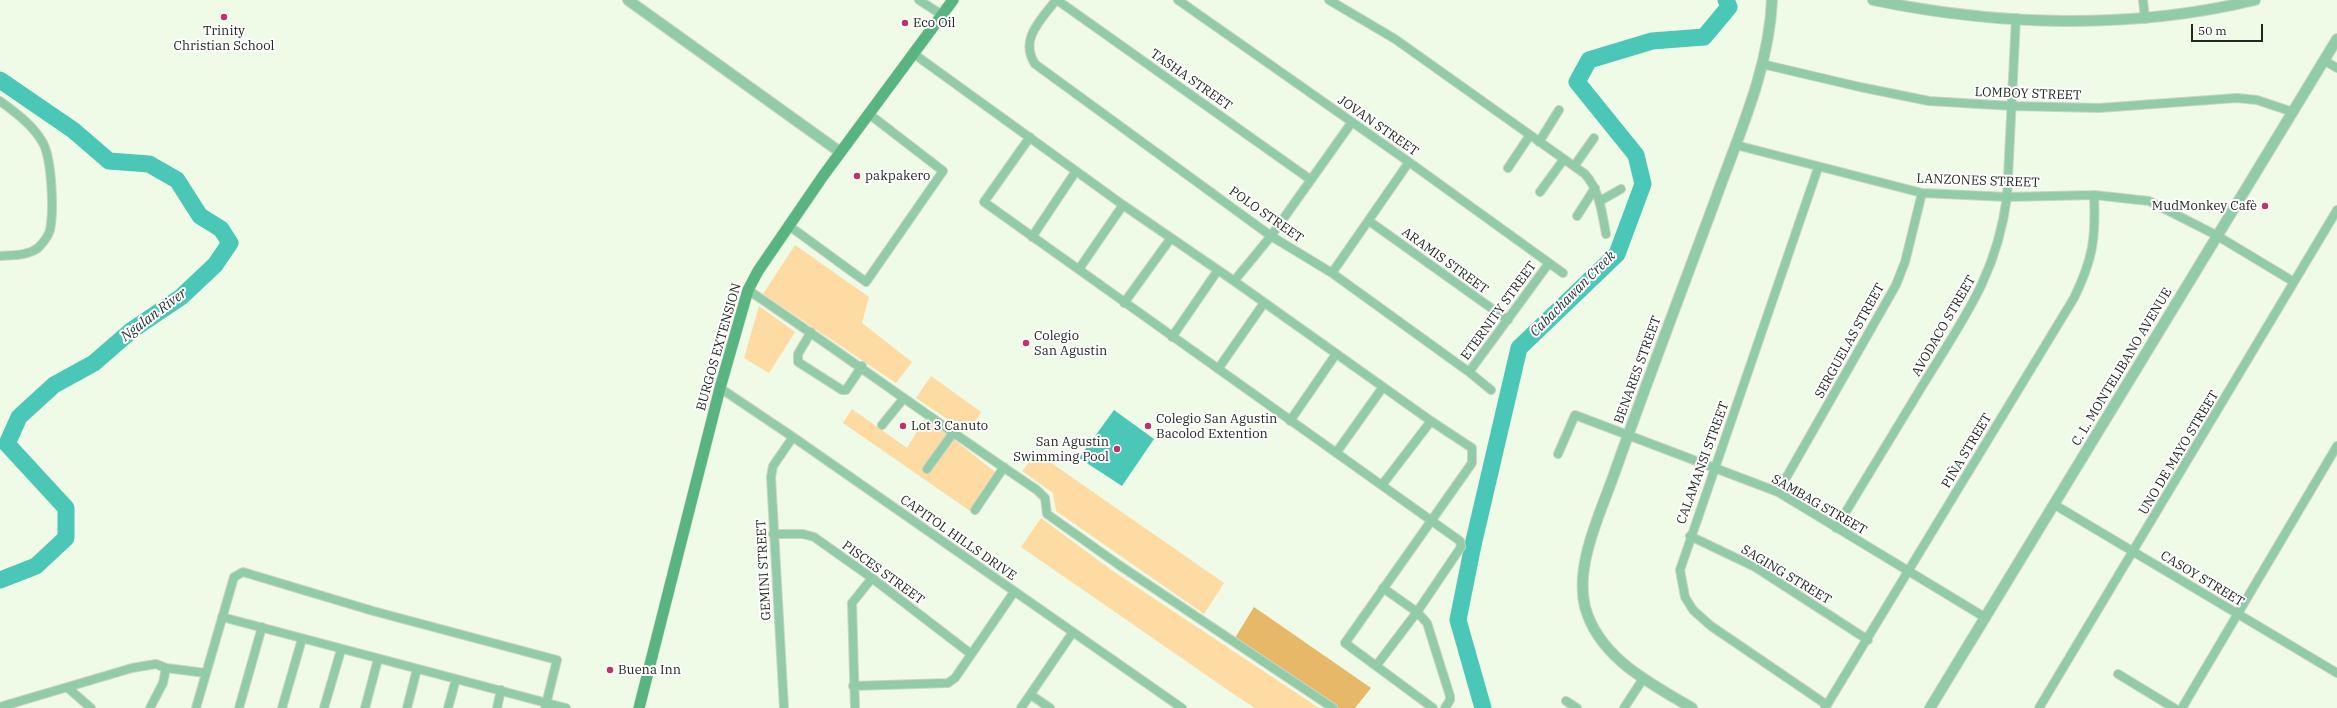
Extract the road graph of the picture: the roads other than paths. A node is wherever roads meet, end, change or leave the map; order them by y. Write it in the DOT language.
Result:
graph roads {
  1 [pos="628,0"];
  2 [pos="919,0"];
  3 [pos="953,0"];
  4 [pos="1057,0"];
  5 [pos="1178,0"];
  6 [pos="1329,0"];
  7 [pos="1772,0"];
  8 [pos="1873,0"];
  9 [pos="2143,0"];
  10 [pos="2255,0"];
  11 [pos="942,16"];
  12 [pos="2016,18"];
  13 [pos="2145,19"];
  14 [pos="2337,40"];
  15 [pos="914,54"];
  16 [pos="2325,61"];
  17 [pos="1762,64"];
  18 [pos="2337,68"];
  19 [pos="0,101"];
  20 [pos="2012,106"];
  21 [pos="1559,110"];
  22 [pos="2293,112"];
  23 [pos="869,114"];
  24 [pos="1352,122"];
  25 [pos="1530,135"];
  26 [pos="1030,137"];
  27 [pos="1594,138"];
  28 [pos="1539,142"];
  29 [pos="1736,145"];
  30 [pos="840,152"];
  31 [pos="1564,159"];
  32 [pos="1409,162"];
  33 [pos="1575,166"];
  34 [pos="1508,168"];
  35 [pos="1818,168"];
  36 [pos="1076,171"];
  37 [pos="1311,180"];
  38 [pos="1594,188"];
  39 [pos="1621,189"];
  40 [pos="1540,192"];
  41 [pos="1922,194"];
  42 [pos="2094,195"];
  43 [pos="2007,196"];
  44 [pos="1600,201"];
  45 [pos="1123,205"];
  46 [pos="2337,210"];
  47 [pos="1577,216"];
  48 [pos="1369,221"];
  49 [pos="788,225"];
  50 [pos="1606,234"];
  51 [pos="2216,235"];
  52 [pos="1272,236"];
  53 [pos="1032,237"];
  54 [pos="1170,238"];
  55 [pos="0,256"];
  56 [pos="1549,263"];
  57 [pos="1078,269"];
  58 [pos="1218,270"];
  59 [pos="1332,273"];
  60 [pos="1563,273"];
  61 [pos="1234,281"];
  62 [pos="2294,282"];
  63 [pos="748,290"];
  64 [pos="1124,303"];
  65 [pos="1264,303"];
  66 [pos="1508,320"];
  67 [pos="811,332"];
  68 [pos="1172,337"];
  69 [pos="1336,354"];
  70 [pos="862,366"];
  71 [pos="1218,369"];
  72 [pos="1469,372"];
  73 [pos="1383,387"];
  74 [pos="720,388"];
  75 [pos="1491,390"];
  76 [pos="904,398"];
  77 [pos="1290,421"];
  78 [pos="1431,421"];
  79 [pos="882,425"];
  80 [pos="953,432"];
  81 [pos="1629,434"];
  82 [pos="793,437"];
  83 [pos="2337,446"];
  84 [pos="1336,453"];
  85 [pos="1558,454"];
  86 [pos="1004,467"];
  87 [pos="1714,467"];
  88 [pos="927,469"];
  89 [pos="1382,486"];
  90 [pos="1778,492"];
  91 [pos="2055,505"];
  92 [pos="976,510"];
  93 [pos="1432,520"];
  94 [pos="1836,528"];
  95 [pos="773,534"];
  96 [pos="1690,536"];
  97 [pos="2133,552"];
  98 [pos="1909,572"];
  99 [pos="872,578"];
  100 [pos="1383,588"];
  101 [pos="1014,592"];
  102 [pos="1417,612"];
  103 [pos="2238,614"];
  104 [pos="222,617"];
  105 [pos="1986,618"];
  106 [pos="262,627"];
  107 [pos="1073,632"];
  108 [pos="302,639"];
  109 [pos="1868,640"];
  110 [pos="341,650"];
  111 [pos="971,654"];
  112 [pos="378,659"];
  113 [pos="1376,666"];
  114 [pos="166,668"];
  115 [pos="417,669"];
  116 [pos="206,673"];
  117 [pos="2337,673"];
  118 [pos="2118,674"];
  119 [pos="456,679"];
  120 [pos="1643,679"];
  121 [pos="854,686"];
  122 [pos="68,688"];
  123 [pos="501,690"];
  124 [pos="1031,695"];
  125 [pos="26,700"];
  126 [pos="1566,701"];
  127 [pos="546,705"];
  128 [pos="1826,706"];
  129 [pos="0,707"];
  130 [pos="30,708"];
  131 [pos="91,708"];
  132 [pos="150,708"];
  133 [pos="196,708"];
  134 [pos="240,708"];
  135 [pos="282,708"];
  136 [pos="324,708"];
  137 [pos="365,708"];
  138 [pos="407,708"];
  139 [pos="448,708"];
  140 [pos="497,708"];
  141 [pos="566,708"];
  142 [pos="639,708"];
  143 [pos="784,708"];
  144 [pos="855,708"];
  145 [pos="1021,708"];
  146 [pos="1050,708"];
  147 [pos="1182,708"];
  148 [pos="1334,708"];
  149 [pos="1433,708"];
  150 [pos="1445,708"];
  151 [pos="1577,708"];
  152 [pos="1624,708"];
  153 [pos="1692,708"];
  154 [pos="1930,708"];
  155 [pos="2039,708"];
  156 [pos="2174,708"];
  157 [pos="2182,708"];
  1 -- 30 [label="street"];
  2 -- 11 [label="street"];
  3 -- 11 [label="main road, BURGOS EXTENSION"];
  4 -- 37 [label="street, TASHA STREET"];
  4 -- 52 [label="street, POLO STREET"];
  5 -- 24 [label="street, JOVAN STREET"];
  6 -- 25 [label="street"];
  7 -- 17 [label="street, BENARES STREET"];
  8 -- 12 [label="street"];
  9 -- 13 [label="street"];
  10 -- 13 [label="street"];
  11 -- 15 [label="main road, BURGOS EXTENSION"];
  12 -- 13 [label="street"];
  12 -- 20 [label="street, AVODACO STREET"];
  14 -- 16 [label="street, C. L. MONTELIBANO AVENUE"];
  15 -- 23 [label="main road, BURGOS EXTENSION"];
  15 -- 26 [label="street"];
  16 -- 18 [label="street"];
  16 -- 22 [label="street, C. L. MONTELIBANO AVENUE"];
  17 -- 20 [label="street, LOMBOY STREET"];
  17 -- 29 [label="street, BENARES STREET"];
  19 -- 55 [label="street"];
  20 -- 22 [label="street, LOMBOY STREET"];
  20 -- 43 [label="street, AVODACO STREET"];
  21 -- 28 [label="street"];
  22 -- 51 [label="street, C. L. MONTELIBANO AVENUE"];
  23 -- 30 [label="main road, BURGOS EXTENSION"];
  23 -- 49 [label="street"];
  24 -- 32 [label="street, JOVAN STREET"];
  24 -- 37 [label="street"];
  25 -- 28 [label="street"];
  25 -- 34 [label="street"];
  26 -- 36 [label="street"];
  26 -- 53 [label="street"];
  27 -- 33 [label="street"];
  28 -- 31 [label="street"];
  29 -- 35 [label="street, LANZONES STREET"];
  29 -- 81 [label="street, BENARES STREET"];
  30 -- 49 [label="main road, BURGOS EXTENSION"];
  31 -- 33 [label="street"];
  31 -- 40 [label="street"];
  32 -- 48 [label="street"];
  32 -- 56 [label="street, JOVAN STREET"];
  33 -- 38 [label="street"];
  35 -- 41 [label="street, LANZONES STREET"];
  35 -- 87 [label="street, CALAMANSI STREET"];
  36 -- 45 [label="street"];
  36 -- 53 [label="street"];
  37 -- 52 [label="street"];
  38 -- 44 [label="street"];
  38 -- 47 [label="street"];
  39 -- 44 [label="street"];
  41 -- 43 [label="street, LANZONES STREET"];
  41 -- 90 [label="street, SERGUELAS STREET"];
  42 -- 43 [label="street, LANZONES STREET"];
  42 -- 51 [label="street, LANZONES STREET"];
  42 -- 98 [label="street, PIÑA STREET"];
  43 -- 94 [label="street, AVODACO STREET"];
  44 -- 50 [label="street"];
  45 -- 54 [label="street"];
  45 -- 57 [label="street"];
  46 -- 62 [label="street, UNO DE MAYO STREET"];
  48 -- 59 [label="street"];
  48 -- 66 [label="street, ARAMIS STREET"];
  49 -- 63 [label="main road, BURGOS EXTENSION"];
  51 -- 62 [label="street, LANZONES STREET"];
  51 -- 91 [label="street, C. L. MONTELIBANO AVENUE"];
  52 -- 59 [label="street, POLO STREET"];
  52 -- 61 [label="street"];
  53 -- 57 [label="street"];
  54 -- 58 [label="street"];
  54 -- 64 [label="street"];
  56 -- 60 [label="street, JOVAN STREET"];
  56 -- 66 [label="street, ETERNITY STREET"];
  57 -- 64 [label="street"];
  58 -- 61 [label="street"];
  58 -- 68 [label="street"];
  59 -- 72 [label="street, POLO STREET"];
  61 -- 65 [label="street"];
  62 -- 97 [label="street, UNO DE MAYO STREET"];
  63 -- 67 [label="street"];
  63 -- 74 [label="main road, BURGOS EXTENSION"];
  64 -- 68 [label="street"];
  65 -- 69 [label="street"];
  65 -- 71 [label="street"];
  66 -- 72 [label="street, ETERNITY STREET"];
  67 -- 70 [label="street"];
  67 -- 70 [label="street"];
  68 -- 71 [label="street"];
  69 -- 73 [label="street"];
  69 -- 77 [label="street"];
  70 -- 76 [label="street"];
  71 -- 77 [label="street"];
  72 -- 75 [label="street, POLO STREET"];
  73 -- 78 [label="street"];
  73 -- 84 [label="street"];
  74 -- 82 [label="street, CAPITOL HILLS DRIVE"];
  74 -- 142 [label="main road, BURGOS EXTENSION"];
  76 -- 79 [label="street"];
  76 -- 80 [label="street"];
  77 -- 84 [label="street"];
  78 -- 89 [label="street"];
  78 -- 93 [label="street"];
  80 -- 86 [label="street"];
  80 -- 88 [label="street"];
  81 -- 85 [label="street, SAMBAG STREET"];
  81 -- 87 [label="street, SAMBAG STREET"];
  81 -- 120 [label="street, BENARES STREET"];
  82 -- 95 [label="street, GEMINI STREET"];
  82 -- 101 [label="street, CAPITOL HILLS DRIVE"];
  83 -- 103 [label="street"];
  84 -- 89 [label="street"];
  86 -- 92 [label="street"];
  86 -- 148 [label="street"];
  87 -- 90 [label="street, SAMBAG STREET"];
  87 -- 96 [label="street, CALAMANSI STREET"];
  89 -- 93 [label="street"];
  90 -- 94 [label="street, SAMBAG STREET"];
  91 -- 97 [label="street, CASOY STREET"];
  91 -- 105 [label="street, C. L. MONTELIBANO AVENUE"];
  93 -- 100 [label="street"];
  93 -- 102 [label="street"];
  94 -- 98 [label="street, SAMBAG STREET"];
  95 -- 99 [label="street, PISCES STREET"];
  95 -- 143 [label="street, GEMINI STREET"];
  96 -- 109 [label="street, SAGING STREET"];
  96 -- 128 [label="street, CALAMANSI STREET"];
  97 -- 103 [label="street, CASOY STREET"];
  97 -- 155 [label="street, UNO DE MAYO STREET"];
  98 -- 105 [label="street, SAMBAG STREET"];
  98 -- 109 [label="street, PIÑA STREET"];
  99 -- 111 [label="street, PISCES STREET"];
  99 -- 121 [label="street"];
  100 -- 102 [label="street"];
  100 -- 113 [label="street"];
  101 -- 107 [label="street, CAPITOL HILLS DRIVE"];
  101 -- 111 [label="street"];
  102 -- 113 [label="street"];
  102 -- 150 [label="street"];
  103 -- 117 [label="street, CASOY STREET"];
  103 -- 157 [label="street"];
  104 -- 106 [label="street"];
  104 -- 116 [label="street"];
  104 -- 127 [label="street"];
  105 -- 154 [label="street, C. L. MONTELIBANO AVENUE"];
  106 -- 108 [label="street"];
  106 -- 134 [label="street"];
  107 -- 124 [label="street"];
  107 -- 147 [label="street, CAPITOL HILLS DRIVE"];
  108 -- 110 [label="street"];
  108 -- 135 [label="street"];
  109 -- 128 [label="street, PIÑA STREET"];
  110 -- 112 [label="street"];
  110 -- 136 [label="street"];
  111 -- 121 [label="street"];
  112 -- 115 [label="street"];
  112 -- 137 [label="street"];
  113 -- 149 [label="street"];
  114 -- 116 [label="street"];
  114 -- 122 [label="street"];
  114 -- 132 [label="street"];
  115 -- 119 [label="street"];
  115 -- 138 [label="street"];
  116 -- 133 [label="street"];
  118 -- 156 [label="street"];
  119 -- 123 [label="street"];
  119 -- 139 [label="street"];
  120 -- 152 [label="street"];
  120 -- 153 [label="street, BENARES STREET"];
  121 -- 144 [label="street"];
  122 -- 125 [label="street"];
  122 -- 131 [label="street"];
  123 -- 127 [label="street"];
  123 -- 140 [label="street"];
  124 -- 145 [label="street"];
  124 -- 146 [label="street"];
  125 -- 129 [label="street"];
  125 -- 130 [label="street"];
  126 -- 151 [label="street"];
  127 -- 141 [label="street"];
}
